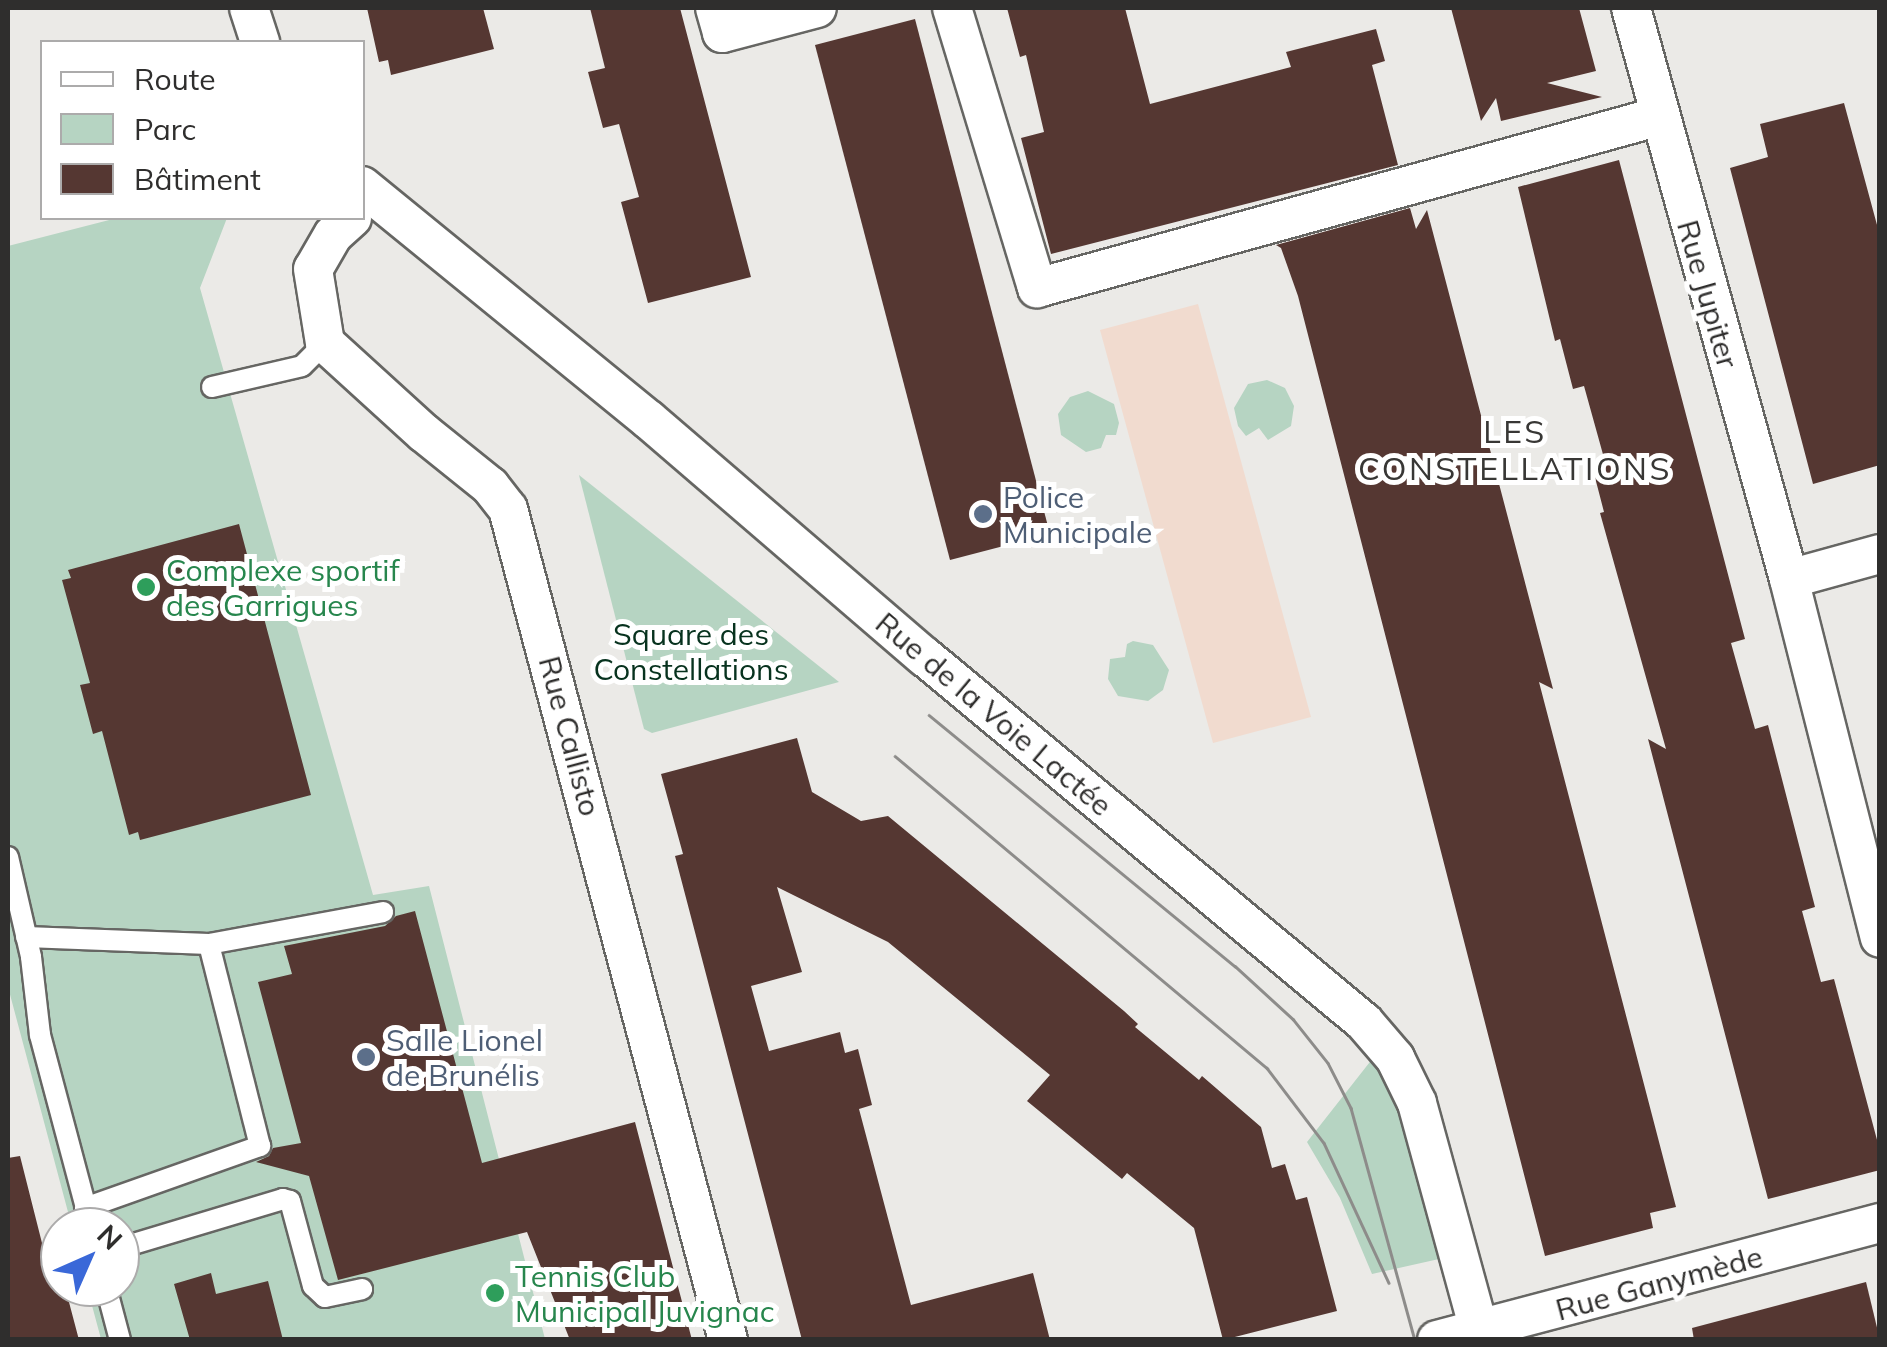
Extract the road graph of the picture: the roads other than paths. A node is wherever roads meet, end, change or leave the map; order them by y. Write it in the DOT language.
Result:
graph roads {
  1 [pos="249,8"];
  2 [pos="716,8"];
  3 [pos="818,8"];
  4 [pos="952,8"];
  5 [pos="1631,8"];
  6 [pos="259,40"];
  7 [pos="1660,116"];
  8 [pos="365,204"];
  9 [pos="347,220"];
  10 [pos="325,342"];
  11 [pos="212,387"];
  12 [pos="1880,554"];
  13 [pos="1788,579"];
  14 [pos="1866,830"];
  15 [pos="8,858"];
  16 [pos="383,912"];
  17 [pos="26,937"];
  18 [pos="1880,938"];
  19 [pos="209,944"];
  20 [pos="85,1207"];
  21 [pos="112,1207"];
  22 [pos="1880,1223"];
  23 [pos="140,1242"];
  24 [pos="362,1289"];
  25 [pos="111,1307"];
  26 [pos="1480,1334"];
  27 [pos="120,1340"];
  28 [pos="728,1340"];
  29 [pos="1437,1340"];
  1 -- 6 [label="street"];
  2 -- 3 [label="street"];
  4 -- 7 [label="street"];
  5 -- 7 [label="street, Rue Jupiter"];
  7 -- 13 [label="street, Rue Jupiter"];
  8 -- 26 [label="street, Rue de la Voie Lactée"];
  9 -- 10 [label="street"];
  10 -- 11 [label="lane"];
  10 -- 28 [label="street, Rue Callisto"];
  12 -- 13 [label="street"];
  13 -- 14 [label="street, Rue Jupiter"];
  14 -- 18 [label="street, Rue Jupiter"];
  15 -- 17 [label="lane"];
  16 -- 19 [label="lane"];
  17 -- 19 [label="lane"];
  17 -- 20 [label="lane"];
  19 -- 21 [label="lane"];
  22 -- 26 [label="street, Rue Ganymède"];
  23 -- 24 [label="lane"];
  25 -- 27 [label="lane"];
  26 -- 29 [label="street, Rue Ganymède"];
}
